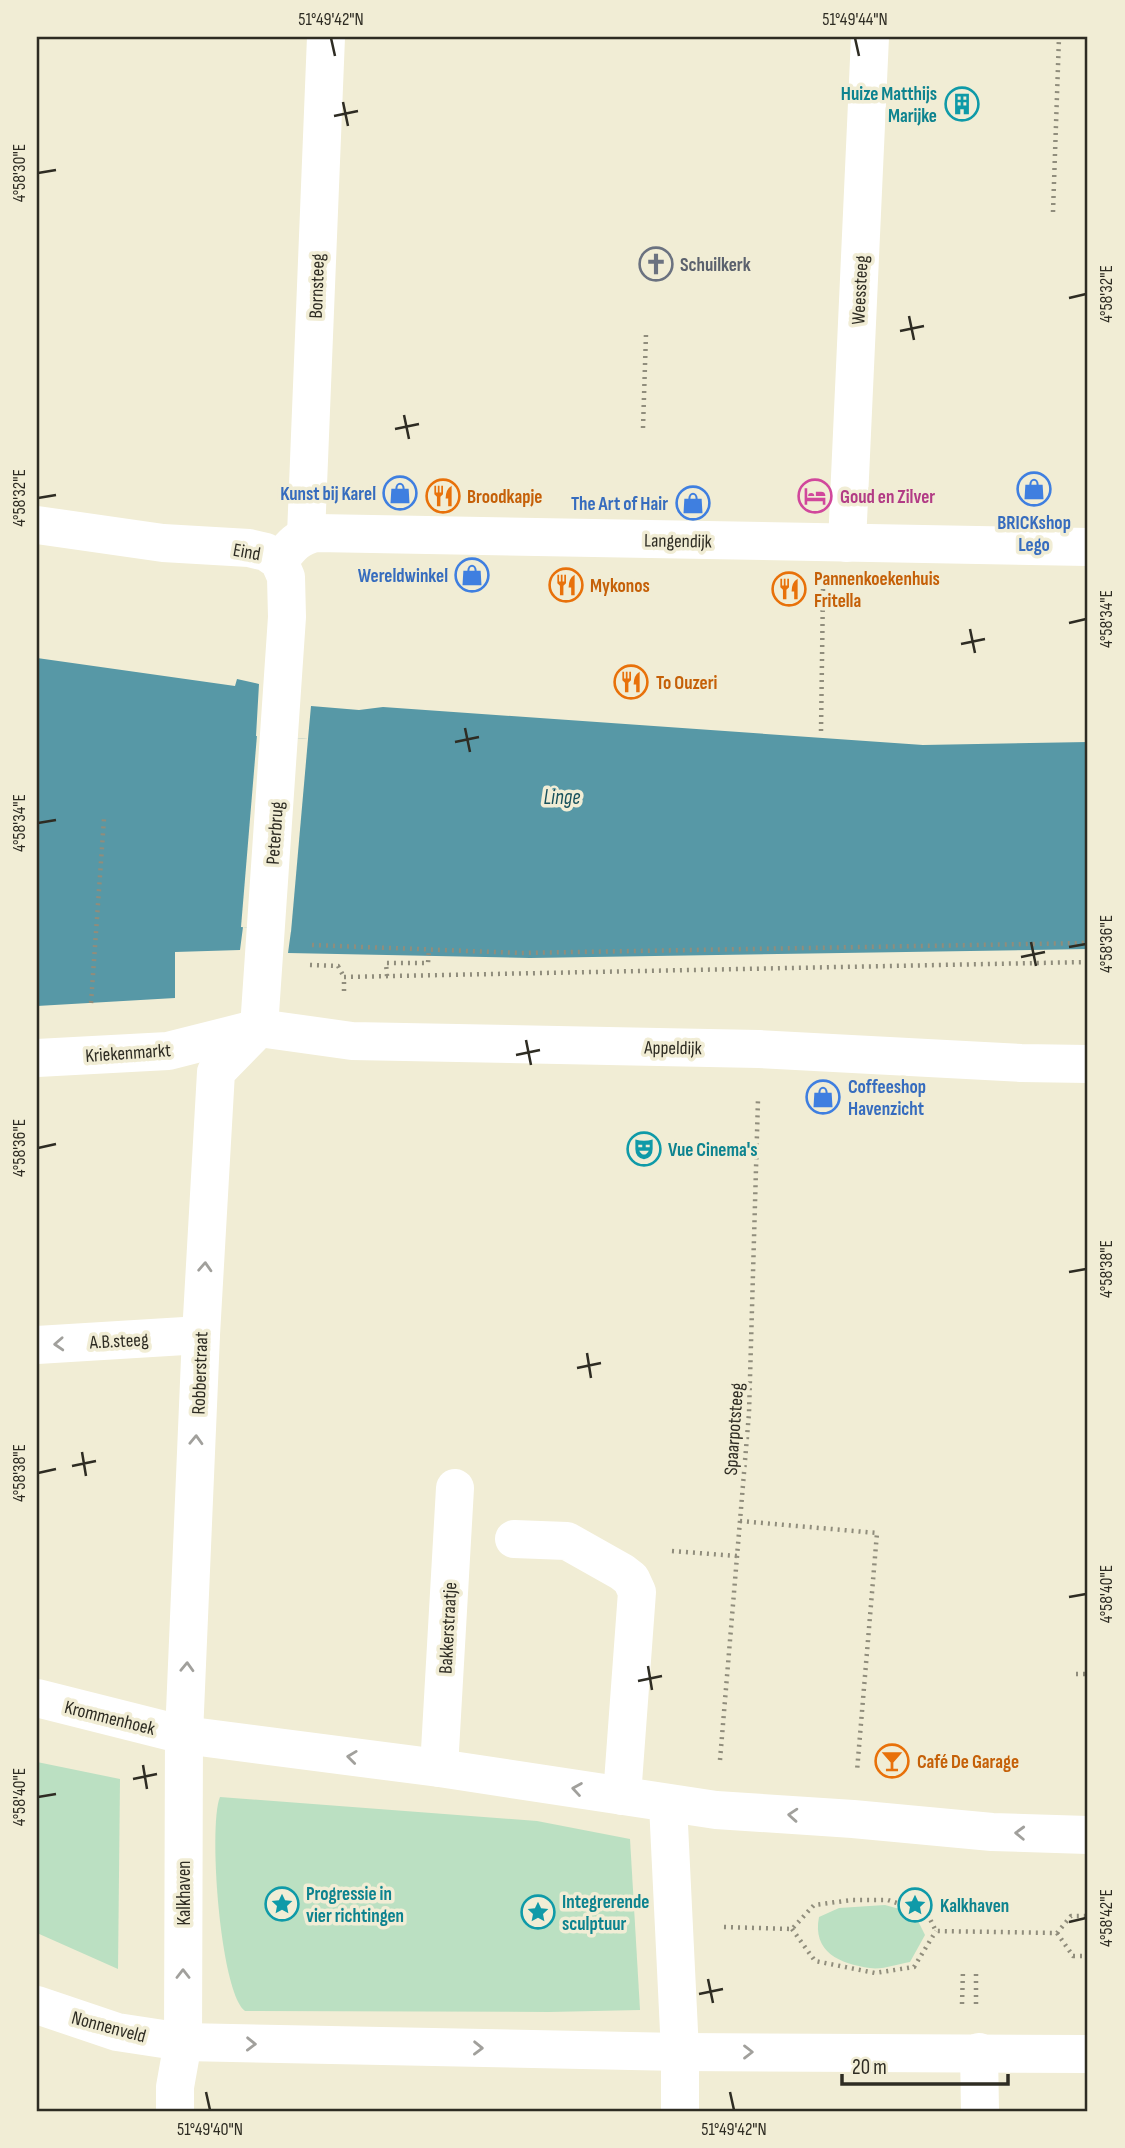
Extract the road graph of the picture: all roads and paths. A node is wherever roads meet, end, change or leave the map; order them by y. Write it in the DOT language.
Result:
graph roads {
  1 [pos="326,37"];
  2 [pos="870,37"];
  3 [pos="1059,37"];
  4 [pos="1054,212"];
  5 [pos="646,334"];
  6 [pos="643,428"];
  7 [pos="37,525"];
  8 [pos="306,535"];
  9 [pos="836,543"];
  10 [pos="1088,547"];
  11 [pos="279,561"];
  12 [pos="821,731"];
  13 [pos="280,737"];
  14 [pos="104,819"];
  15 [pos="1088,943"];
  16 [pos="308,945"];
  17 [pos="429,949"];
  18 [pos="1088,962"];
  19 [pos="308,965"];
  20 [pos="387,976"];
  21 [pos="344,977"];
  22 [pos="91,1003"];
  23 [pos="259,1028"];
  24 [pos="305,1035"];
  25 [pos="759,1049"];
  26 [pos="37,1058"];
  27 [pos="1088,1064"];
  28 [pos="201,1335"];
  29 [pos="37,1345"];
  30 [pos="455,1488"];
  31 [pos="740,1521"];
  32 [pos="514,1539"];
  33 [pos="1076,1674"];
  34 [pos="1088,1674"];
  35 [pos="37,1698"];
  36 [pos="184,1735"];
  37 [pos="439,1768"];
  38 [pos="622,1796"];
  39 [pos="668,1804"];
  40 [pos="716,1810"];
  41 [pos="853,1819"];
  42 [pos="1088,1835"];
  43 [pos="1088,1916"];
  44 [pos="674,1924"];
  45 [pos="792,1929"];
  46 [pos="936,1931"];
  47 [pos="1057,1933"];
  48 [pos="1088,1956"];
  49 [pos="37,2005"];
  50 [pos="183,2042"];
  51 [pos="680,2052"];
  52 [pos="979,2052"];
  53 [pos="1088,2053"];
  54 [pos="175,2111"];
  55 [pos="680,2111"];
  56 [pos="980,2111"];
  1 -- 8 [label="street, Bornsteeg"];
  2 -- 9 [label="street, Weessteeg"];
  3 -- 4 [label="path"];
  5 -- 6 [label="path"];
  7 -- 11 [label="street, Eind"];
  8 -- 9 [label="street, Langendijk"];
  8 -- 11 [label="street"];
  9 -- 10 [label="street, Langendijk"];
  9 -- 12 [label="path"];
  11 -- 13 [label="street, Eind"];
  13 -- 23 [label="street, Peterbrug"];
  14 -- 22 [label="path"];
  15 -- 17 [label="path"];
  16 -- 17 [label="path"];
  17 -- 20 [label="path"];
  18 -- 20 [label="path"];
  19 -- 21 [label="path"];
  20 -- 21 [label="path"];
  21 -- 24 [label="path"];
  23 -- 24 [label="street, Appeldijk"];
  23 -- 26 [label="street, Kriekenmarkt"];
  28 -- 23 [label="street, Robberstraat, one-way"];
  24 -- 25 [label="street, Appeldijk"];
  25 -- 27 [label="street, Appeldijk"];
  25 -- 31 [label="path, Spaarpotsteeg"];
  28 -- 29 [label="street, A.B.steeg, one-way"];
  36 -- 28 [label="street, Robberstraat, one-way"];
  30 -- 37 [label="street, Bakkerstraatje"];
  31 -- 40 [label="path, Spaarpotsteeg"];
  31 -- 41 [label="path"];
  32 -- 38 [label="street"];
  33 -- 34 [label="path"];
  35 -- 36 [label="street, Krommenhoek"];
  37 -- 36 [label="street, one-way"];
  50 -- 36 [label="street, Kalkhaven, one-way"];
  38 -- 37 [label="street, one-way"];
  38 -- 39 [label="street"];
  39 -- 40 [label="street"];
  39 -- 44 [label="street"];
  41 -- 40 [label="street, one-way"];
  42 -- 41 [label="street, one-way"];
  43 -- 47 [label="path"];
  44 -- 45 [label="path"];
  44 -- 51 [label="street"];
  45 -- 46 [label="path"];
  45 -- 46 [label="path"];
  46 -- 47 [label="path"];
  47 -- 48 [label="path"];
  49 -- 50 [label="street, Nonnenveld"];
  50 -- 51 [label="street, one-way"];
  50 -- 54 [label="street, Kalkhaven"];
  51 -- 52 [label="street, one-way"];
  51 -- 55 [label="street"];
  52 -- 53 [label="street"];
  52 -- 56 [label="street"];
}
